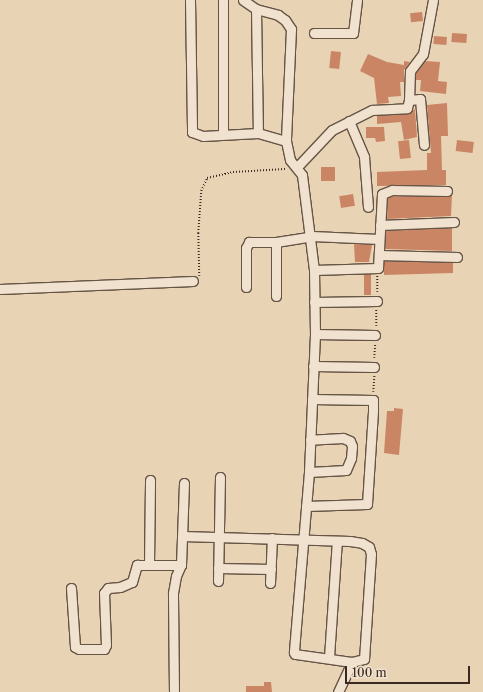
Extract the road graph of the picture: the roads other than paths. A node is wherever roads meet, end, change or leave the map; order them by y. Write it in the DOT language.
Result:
graph roads {
  1 [pos="190,0"];
  2 [pos="223,0"];
  3 [pos="243,0"];
  4 [pos="357,0"];
  5 [pos="433,0"];
  6 [pos="256,9"];
  7 [pos="314,33"];
  8 [pos="408,100"];
  9 [pos="349,121"];
  10 [pos="258,133"];
  11 [pos="223,134"];
  12 [pos="286,141"];
  13 [pos="424,145"];
  14 [pos="297,167"];
  15 [pos="447,191"];
  16 [pos="368,207"];
  17 [pos="454,222"];
  18 [pos="380,225"];
  19 [pos="312,236"];
  20 [pos="379,239"];
  21 [pos="276,242"];
  22 [pos="379,255"];
  23 [pos="457,257"];
  24 [pos="314,270"];
  25 [pos="193,281"];
  26 [pos="246,287"];
  27 [pos="0,289"];
  28 [pos="276,296"];
  29 [pos="377,301"];
  30 [pos="314,302"];
  31 [pos="315,334"];
  32 [pos="375,336"];
  33 [pos="313,366"];
  34 [pos="374,367"];
  35 [pos="312,399"];
  36 [pos="310,440"];
  37 [pos="309,472"];
  38 [pos="220,477"];
  39 [pos="150,480"];
  40 [pos="184,483"];
  41 [pos="306,506"];
  42 [pos="219,535"];
  43 [pos="182,536"];
  44 [pos="272,538"];
  45 [pos="303,539"];
  46 [pos="337,541"];
  47 [pos="149,565"];
  48 [pos="181,565"];
  49 [pos="218,568"];
  50 [pos="271,569"];
  51 [pos="218,580"];
  52 [pos="270,583"];
  53 [pos="71,588"];
  54 [pos="329,657"];
  55 [pos="352,662"];
  56 [pos="174,692"];
  57 [pos="338,692"];
  1 -- 11 [label="street"];
  2 -- 11 [label="street"];
  3 -- 6 [label="street"];
  4 -- 7 [label="street"];
  5 -- 8 [label="street"];
  6 -- 10 [label="street"];
  6 -- 12 [label="street"];
  8 -- 9 [label="street"];
  8 -- 13 [label="street"];
  9 -- 14 [label="street"];
  9 -- 16 [label="street"];
  10 -- 11 [label="street"];
  10 -- 12 [label="street"];
  12 -- 14 [label="street"];
  14 -- 19 [label="street"];
  15 -- 18 [label="street"];
  17 -- 18 [label="street"];
  18 -- 20 [label="street"];
  19 -- 20 [label="street"];
  19 -- 21 [label="street"];
  19 -- 24 [label="street"];
  20 -- 22 [label="street"];
  21 -- 26 [label="street"];
  21 -- 28 [label="street"];
  22 -- 23 [label="street"];
  22 -- 24 [label="street"];
  24 -- 30 [label="street"];
  25 -- 27 [label="street"];
  29 -- 30 [label="street"];
  30 -- 31 [label="street"];
  31 -- 32 [label="street"];
  31 -- 33 [label="street"];
  33 -- 34 [label="street"];
  33 -- 35 [label="street"];
  35 -- 36 [label="street"];
  35 -- 41 [label="street"];
  36 -- 37 [label="street"];
  36 -- 37 [label="street"];
  37 -- 41 [label="street"];
  38 -- 42 [label="street"];
  39 -- 47 [label="street"];
  40 -- 43 [label="street"];
  41 -- 45 [label="street"];
  42 -- 43 [label="street"];
  42 -- 44 [label="street"];
  42 -- 49 [label="street"];
  43 -- 48 [label="street"];
  44 -- 45 [label="street"];
  44 -- 50 [label="street"];
  45 -- 46 [label="street"];
  45 -- 54 [label="street"];
  46 -- 54 [label="street"];
  46 -- 55 [label="street"];
  47 -- 48 [label="street"];
  47 -- 53 [label="street"];
  48 -- 56 [label="street"];
  49 -- 50 [label="street"];
  49 -- 51 [label="street"];
  50 -- 52 [label="street"];
  54 -- 55 [label="street"];
  55 -- 57 [label="street"];
}
